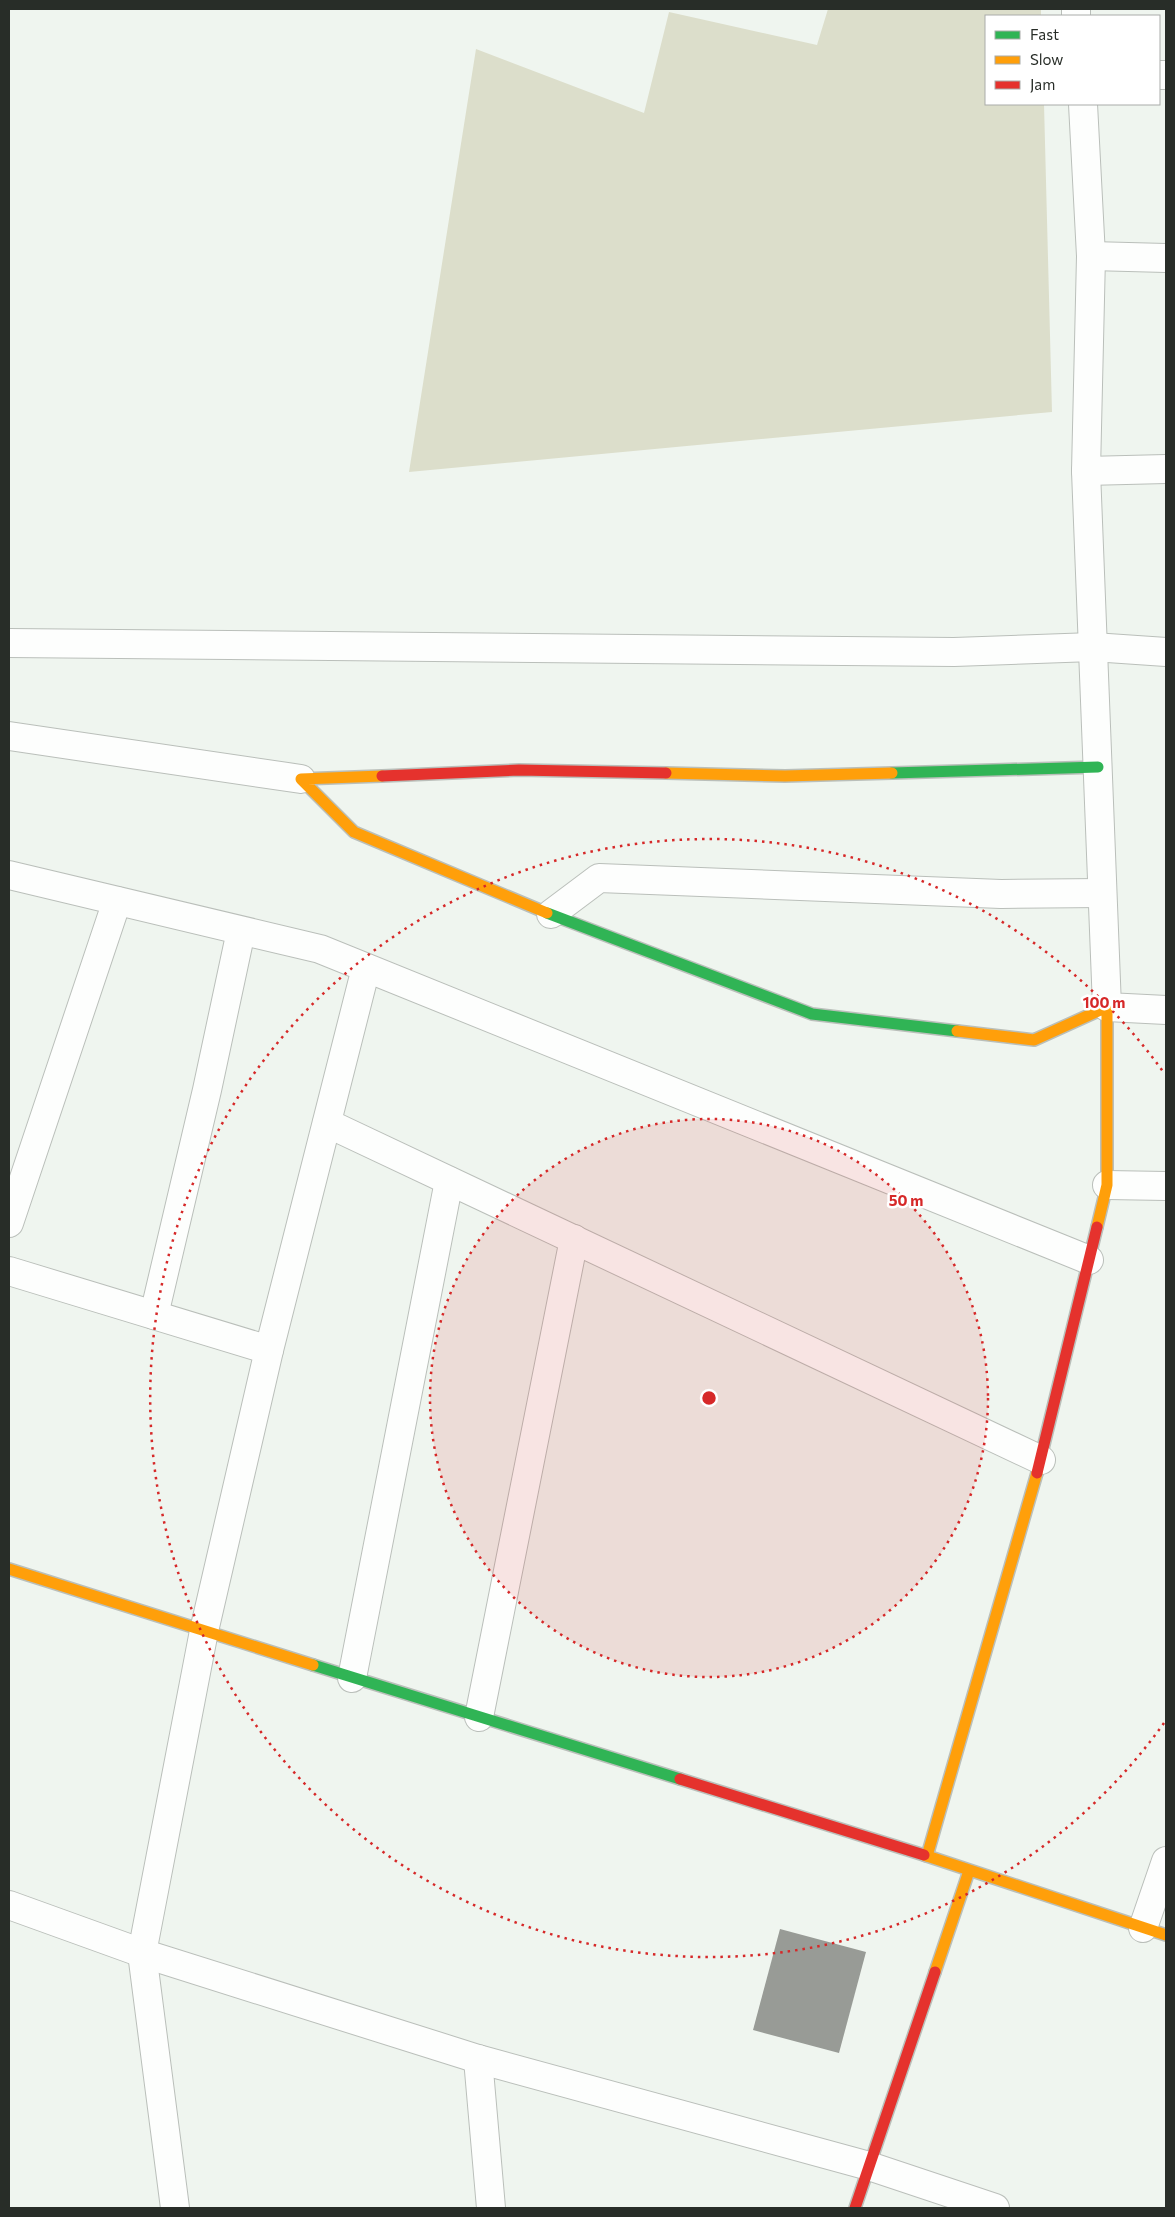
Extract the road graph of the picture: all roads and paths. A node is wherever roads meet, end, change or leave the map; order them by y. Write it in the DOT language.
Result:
graph roads {
  1 [pos="1083,105"];
  2 [pos="1091,256"];
  3 [pos="1166,258"];
  4 [pos="1166,469"];
  5 [pos="1086,471"];
  6 [pos="9,643"];
  7 [pos="1093,647"];
  8 [pos="1166,652"];
  9 [pos="9,736"];
  10 [pos="1098,767"];
  11 [pos="301,778"];
  12 [pos="9,876"];
  13 [pos="1102,892"];
  14 [pos="117,901"];
  15 [pos="551,914"];
  16 [pos="241,931"];
  17 [pos="366,968"];
  18 [pos="1107,1007"];
  19 [pos="1166,1010"];
  20 [pos="327,1123"];
  21 [pos="449,1181"];
  22 [pos="1108,1185"];
  23 [pos="1166,1186"];
  24 [pos="9,1223"];
  25 [pos="574,1239"];
  26 [pos="1088,1260"];
  27 [pos="9,1271"];
  28 [pos="154,1316"];
  29 [pos="269,1350"];
  30 [pos="1041,1460"];
  31 [pos="9,1569"];
  32 [pos="204,1631"];
  33 [pos="352,1678"];
  34 [pos="479,1717"];
  35 [pos="928,1856"];
  36 [pos="1166,1861"];
  37 [pos="969,1871"];
  38 [pos="9,1906"];
  39 [pos="1155,1932"];
  40 [pos="142,1953"];
  41 [pos="478,2059"];
  42 [pos="869,2166"];
  43 [pos="175,2208"];
  44 [pos="491,2208"];
  45 [pos="855,2208"];
  46 [pos="995,2208"];
  1 -- 2 [label="street"];
  2 -- 3 [label="street"];
  2 -- 5 [label="street"];
  4 -- 5 [label="street"];
  5 -- 7 [label="street"];
  6 -- 7 [label="street"];
  7 -- 8 [label="street"];
  7 -- 10 [label="street"];
  9 -- 11 [label="street"];
  10 -- 11 [label="street"];
  10 -- 13 [label="street"];
  11 -- 15 [label="street"];
  12 -- 14 [label="street"];
  13 -- 15 [label="street"];
  13 -- 18 [label="street"];
  14 -- 16 [label="street"];
  14 -- 24 [label="street"];
  15 -- 18 [label="street"];
  16 -- 17 [label="street"];
  16 -- 28 [label="street"];
  17 -- 20 [label="street"];
  17 -- 26 [label="street"];
  18 -- 19 [label="street"];
  18 -- 22 [label="street"];
  20 -- 21 [label="street"];
  20 -- 29 [label="street"];
  21 -- 25 [label="street"];
  21 -- 33 [label="street"];
  22 -- 23 [label="street"];
  22 -- 26 [label="street"];
  25 -- 30 [label="street"];
  25 -- 34 [label="street"];
  26 -- 30 [label="street"];
  27 -- 28 [label="street"];
  28 -- 29 [label="street"];
  29 -- 32 [label="street"];
  30 -- 35 [label="street"];
  31 -- 32 [label="street"];
  32 -- 33 [label="street"];
  32 -- 40 [label="street"];
  33 -- 34 [label="street"];
  34 -- 35 [label="street"];
  35 -- 37 [label="street"];
  36 -- 39 [label="street"];
  37 -- 39 [label="street"];
  37 -- 42 [label="street"];
  38 -- 40 [label="street"];
  40 -- 41 [label="street"];
  40 -- 43 [label="street"];
  41 -- 42 [label="street"];
  41 -- 44 [label="street"];
  42 -- 45 [label="street"];
  42 -- 46 [label="street"];
}
